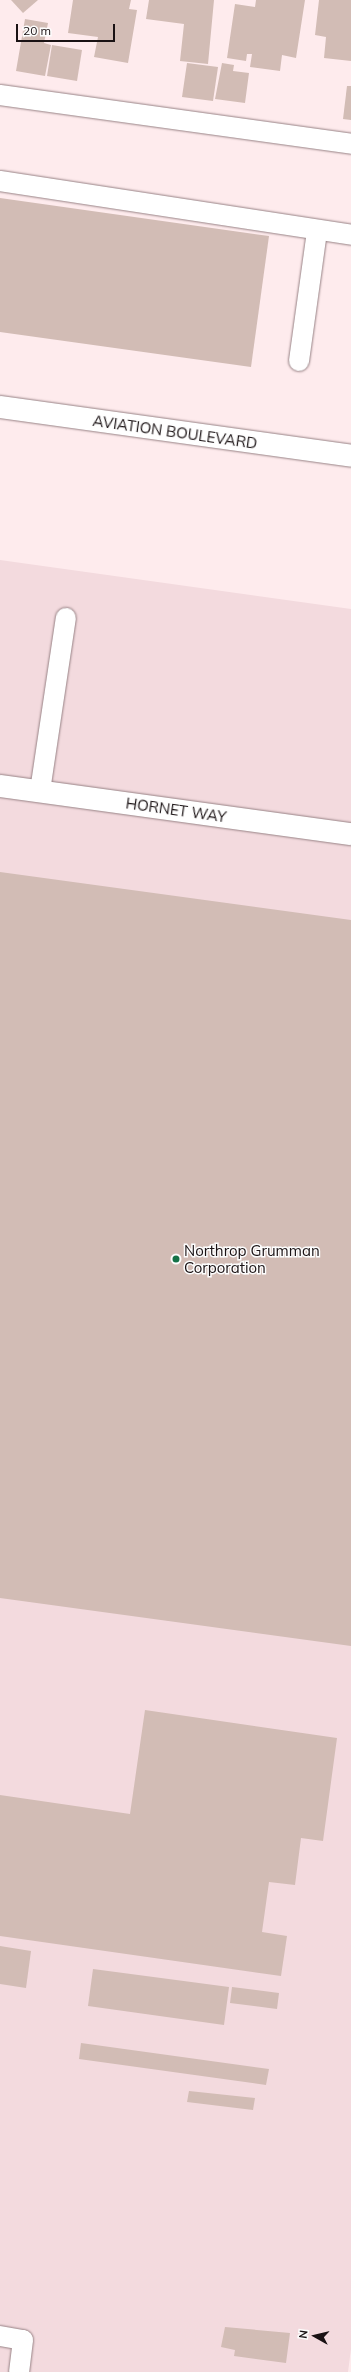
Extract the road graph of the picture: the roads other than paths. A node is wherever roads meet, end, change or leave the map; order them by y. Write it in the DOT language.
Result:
graph roads {
  1 [pos="0,95"];
  2 [pos="351,144"];
  3 [pos="0,181"];
  4 [pos="317,232"];
  5 [pos="351,235"];
  6 [pos="299,361"];
  7 [pos="0,407"];
  8 [pos="351,456"];
  9 [pos="66,618"];
  10 [pos="0,786"];
  11 [pos="40,791"];
  12 [pos="351,834"];
  13 [pos="0,2336"];
  14 [pos="19,2372"];
  1 -- 2 [label="lane"];
  3 -- 4 [label="lane"];
  4 -- 5 [label="lane"];
  4 -- 6 [label="lane"];
  7 -- 8 [label="street, AVIATION BOULEVARD"];
  9 -- 11 [label="lane"];
  10 -- 11 [label="street, HORNET WAY"];
  11 -- 12 [label="street, HORNET WAY"];
  13 -- 14 [label="lane"];
}
